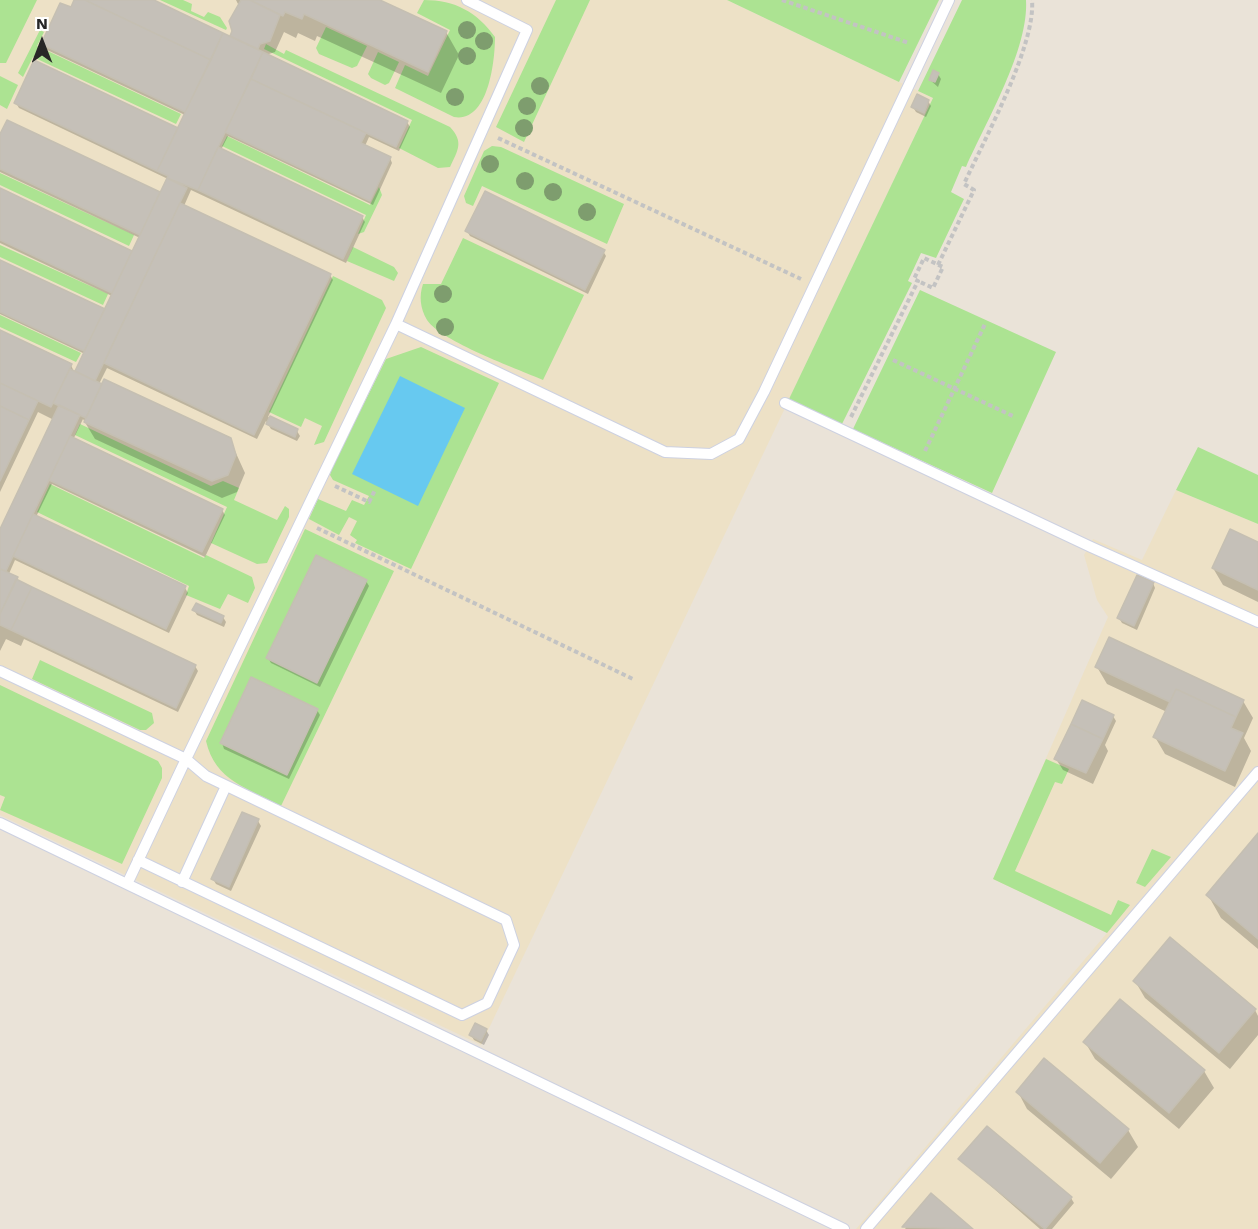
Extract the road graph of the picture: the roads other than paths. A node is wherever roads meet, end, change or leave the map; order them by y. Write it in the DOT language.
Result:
graph roads {
  1 [pos="466,0"];
  2 [pos="949,0"];
  3 [pos="396,324"];
  4 [pos="785,403"];
  5 [pos="1258,622"];
  6 [pos="0,672"];
  7 [pos="186,759"];
  8 [pos="1258,772"];
  9 [pos="225,786"];
  10 [pos="0,823"];
  11 [pos="138,860"];
  12 [pos="128,882"];
  13 [pos="182,882"];
  14 [pos="844,1229"];
  15 [pos="866,1229"];
  1 -- 3 [label="lane"];
  2 -- 3 [label="lane"];
  3 -- 7 [label="lane"];
  4 -- 5 [label="lane"];
  6 -- 7 [label="lane"];
  7 -- 9 [label="lane"];
  7 -- 11 [label="lane"];
  8 -- 15 [label="lane"];
  9 -- 13 [label="lane"];
  9 -- 13 [label="lane"];
  10 -- 12 [label="lane"];
  11 -- 12 [label="lane"];
  11 -- 13 [label="lane"];
  12 -- 14 [label="lane"];
}
